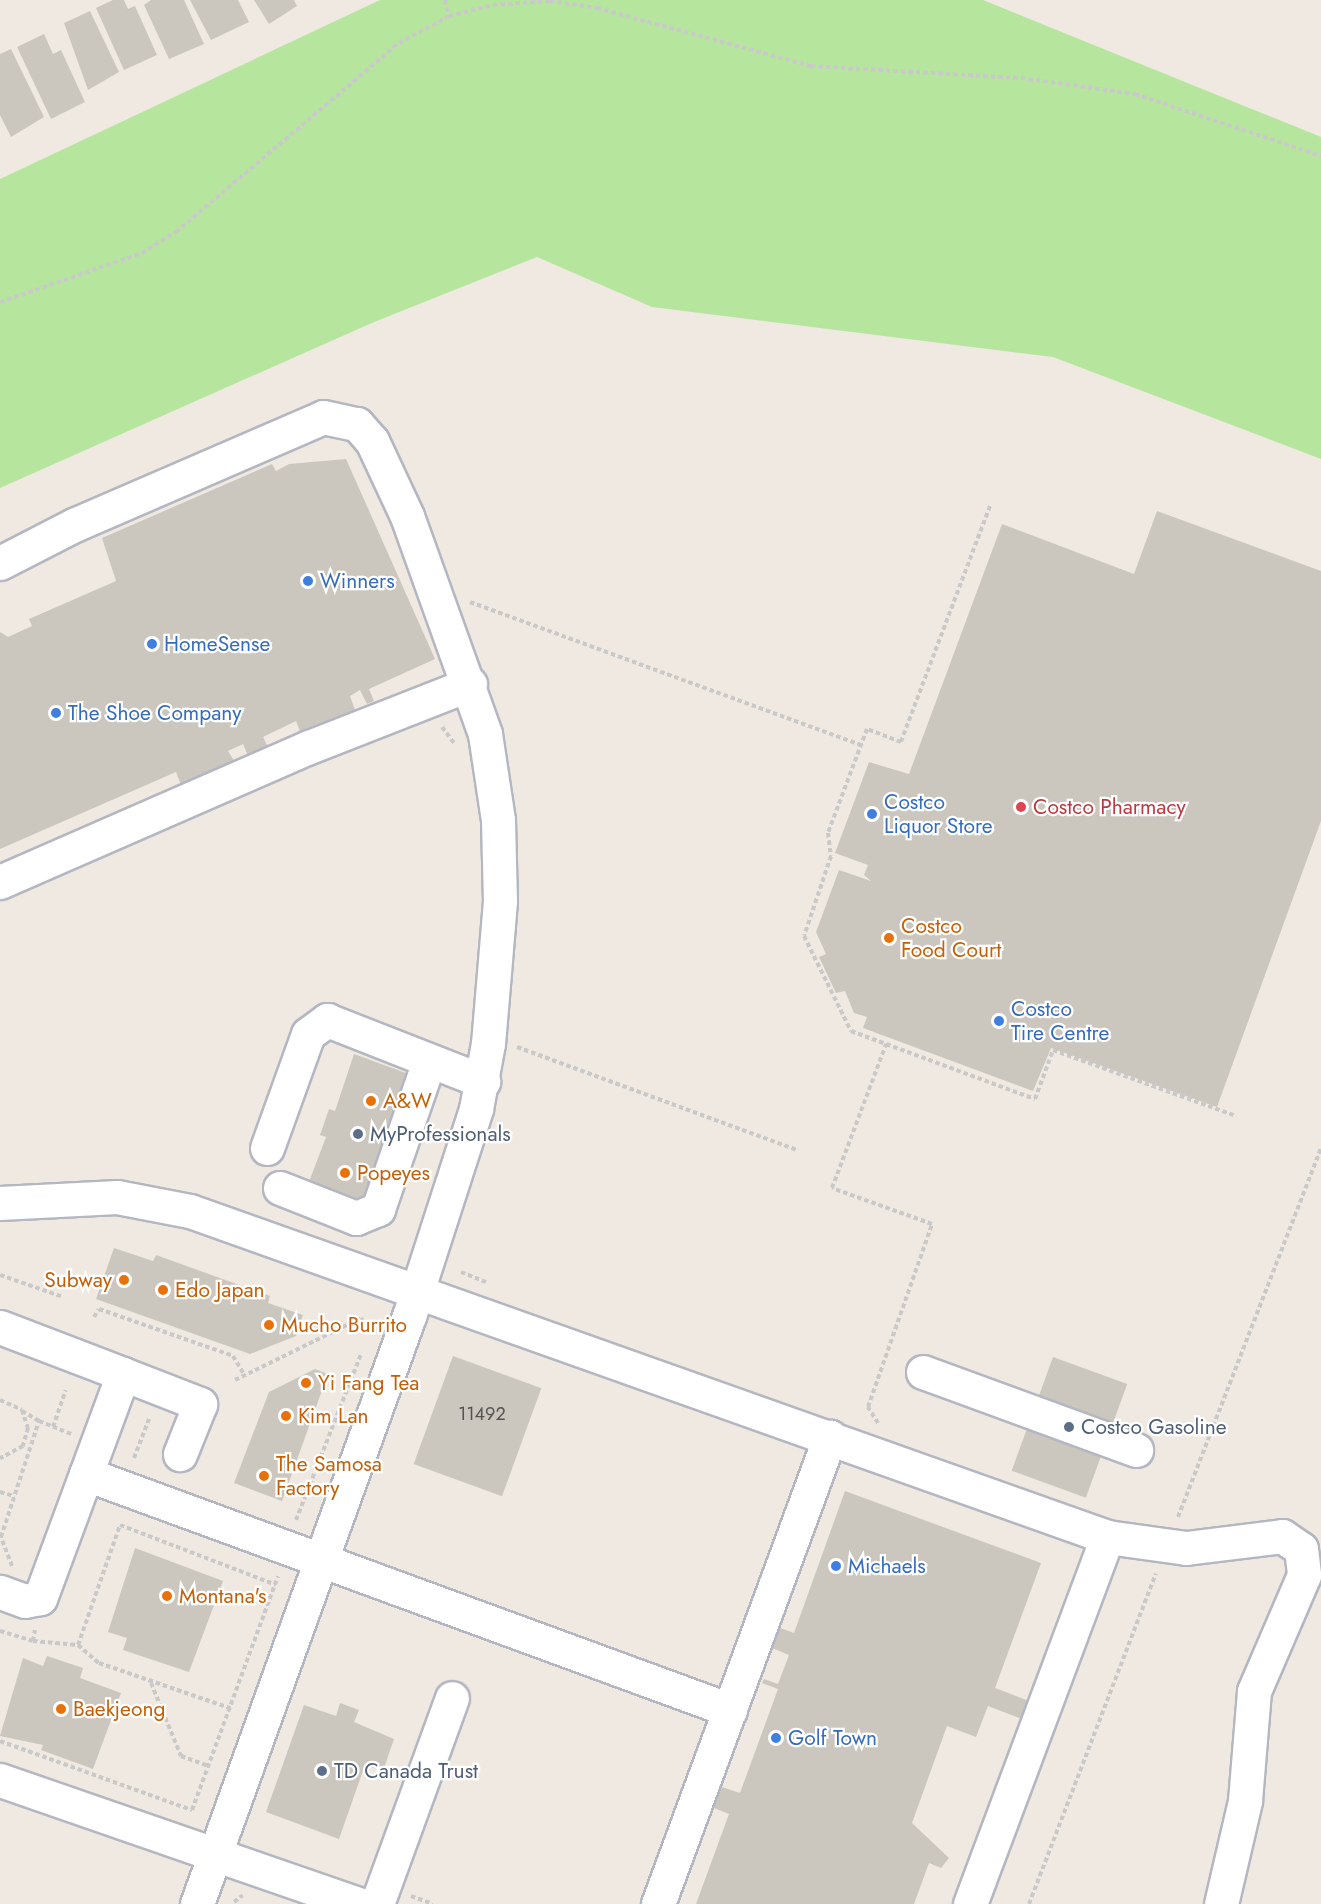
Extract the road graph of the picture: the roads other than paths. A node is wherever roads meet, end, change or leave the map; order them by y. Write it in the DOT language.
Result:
graph roads {
  1 [pos="0,564"];
  2 [pos="470,684"];
  3 [pos="0,882"];
  4 [pos="429,1060"];
  5 [pos="483,1081"];
  6 [pos="267,1148"];
  7 [pos="280,1188"];
  8 [pos="0,1203"];
  9 [pos="415,1295"];
  10 [pos="0,1327"];
  11 [pos="923,1372"];
  12 [pos="123,1374"];
  13 [pos="830,1437"];
  14 [pos="1136,1450"];
  15 [pos="180,1454"];
  16 [pos="86,1474"];
  17 [pos="1107,1536"];
  18 [pos="320,1560"];
  19 [pos="8,1584"];
  20 [pos="452,1698"];
  21 [pos="730,1710"];
  22 [pos="2,1788"];
  23 [pos="216,1854"];
  24 [pos="391,1899"];
  25 [pos="197,1904"];
  26 [pos="358,1904"];
  27 [pos="658,1904"];
  28 [pos="970,1904"];
  29 [pos="1221,1904"];
  1 -- 2 [label="lane"];
  2 -- 3 [label="lane"];
  2 -- 5 [label="lane"];
  4 -- 5 [label="lane"];
  4 -- 6 [label="lane"];
  4 -- 7 [label="lane"];
  5 -- 9 [label="lane"];
  8 -- 9 [label="lane"];
  9 -- 13 [label="lane"];
  9 -- 18 [label="lane"];
  10 -- 12 [label="lane"];
  11 -- 14 [label="lane"];
  12 -- 15 [label="lane"];
  12 -- 16 [label="lane"];
  13 -- 17 [label="lane"];
  13 -- 21 [label="lane"];
  16 -- 18 [label="lane"];
  16 -- 19 [label="lane"];
  17 -- 28 [label="lane"];
  17 -- 29 [label="lane"];
  18 -- 21 [label="lane"];
  18 -- 23 [label="lane"];
  20 -- 24 [label="lane"];
  21 -- 27 [label="lane"];
  22 -- 23 [label="lane"];
  23 -- 25 [label="lane"];
  23 -- 26 [label="lane"];
}
